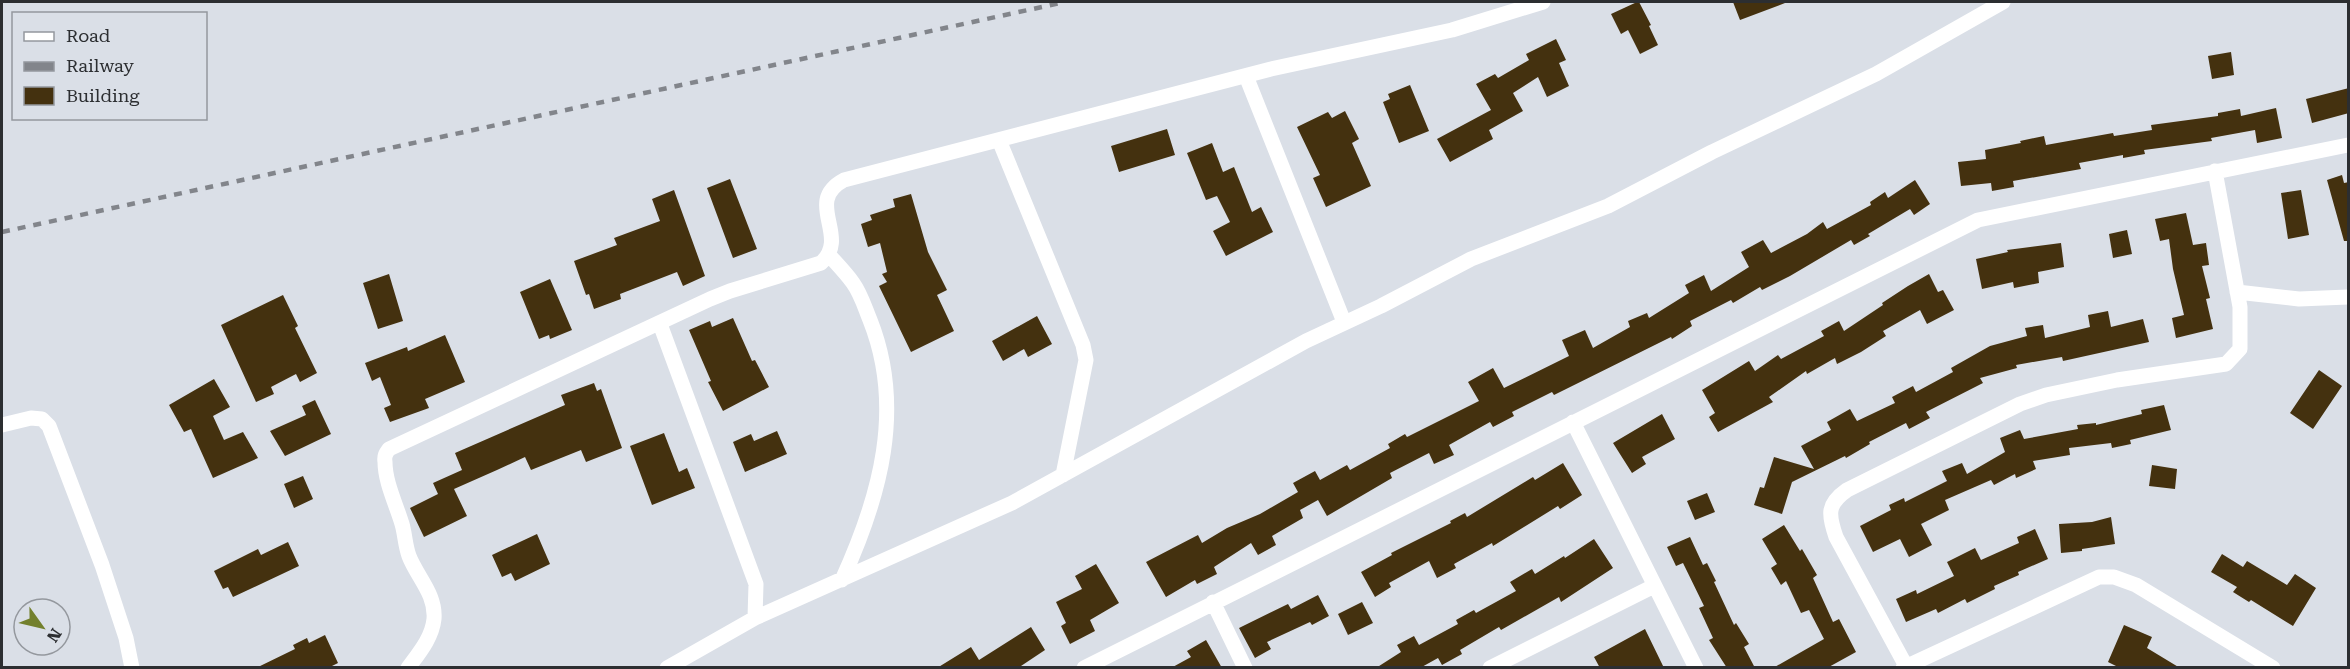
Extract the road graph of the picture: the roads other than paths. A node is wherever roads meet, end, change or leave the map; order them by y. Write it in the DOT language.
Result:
graph roads {
  1 [pos="1543,2"];
  2 [pos="2003,2"];
  3 [pos="1246,76"];
  4 [pos="999,140"];
  5 [pos="2349,145"];
  6 [pos="2215,171"];
  7 [pos="829,255"];
  8 [pos="2237,292"];
  9 [pos="2349,297"];
  10 [pos="1344,322"];
  11 [pos="660,324"];
  12 [pos="1573,423"];
  13 [pos="2,425"];
  14 [pos="1063,475"];
  15 [pos="842,580"];
  16 [pos="1654,586"];
  17 [pos="1213,602"];
  18 [pos="754,618"];
  19 [pos="1905,667"];
  20 [pos="132,668"];
  21 [pos="408,668"];
  22 [pos="668,668"];
  23 [pos="1084,668"];
  24 [pos="1245,668"];
  25 [pos="1490,668"];
  26 [pos="1696,668"];
  27 [pos="2273,668"];
  1 -- 3 [label="street"];
  2 -- 10 [label="street"];
  3 -- 4 [label="street"];
  3 -- 10 [label="street"];
  4 -- 7 [label="street"];
  4 -- 14 [label="street"];
  5 -- 6 [label="street"];
  6 -- 8 [label="street"];
  6 -- 12 [label="street"];
  7 -- 11 [label="street"];
  7 -- 15 [label="street"];
  8 -- 9 [label="street"];
  8 -- 19 [label="street"];
  10 -- 14 [label="street"];
  11 -- 18 [label="street"];
  11 -- 21 [label="street"];
  12 -- 16 [label="street"];
  12 -- 17 [label="street"];
  13 -- 20 [label="street"];
  14 -- 15 [label="street"];
  15 -- 18 [label="street"];
  16 -- 25 [label="street"];
  16 -- 26 [label="street"];
  17 -- 23 [label="street"];
  17 -- 24 [label="street"];
  18 -- 22 [label="street"];
  19 -- 27 [label="street"];
}
